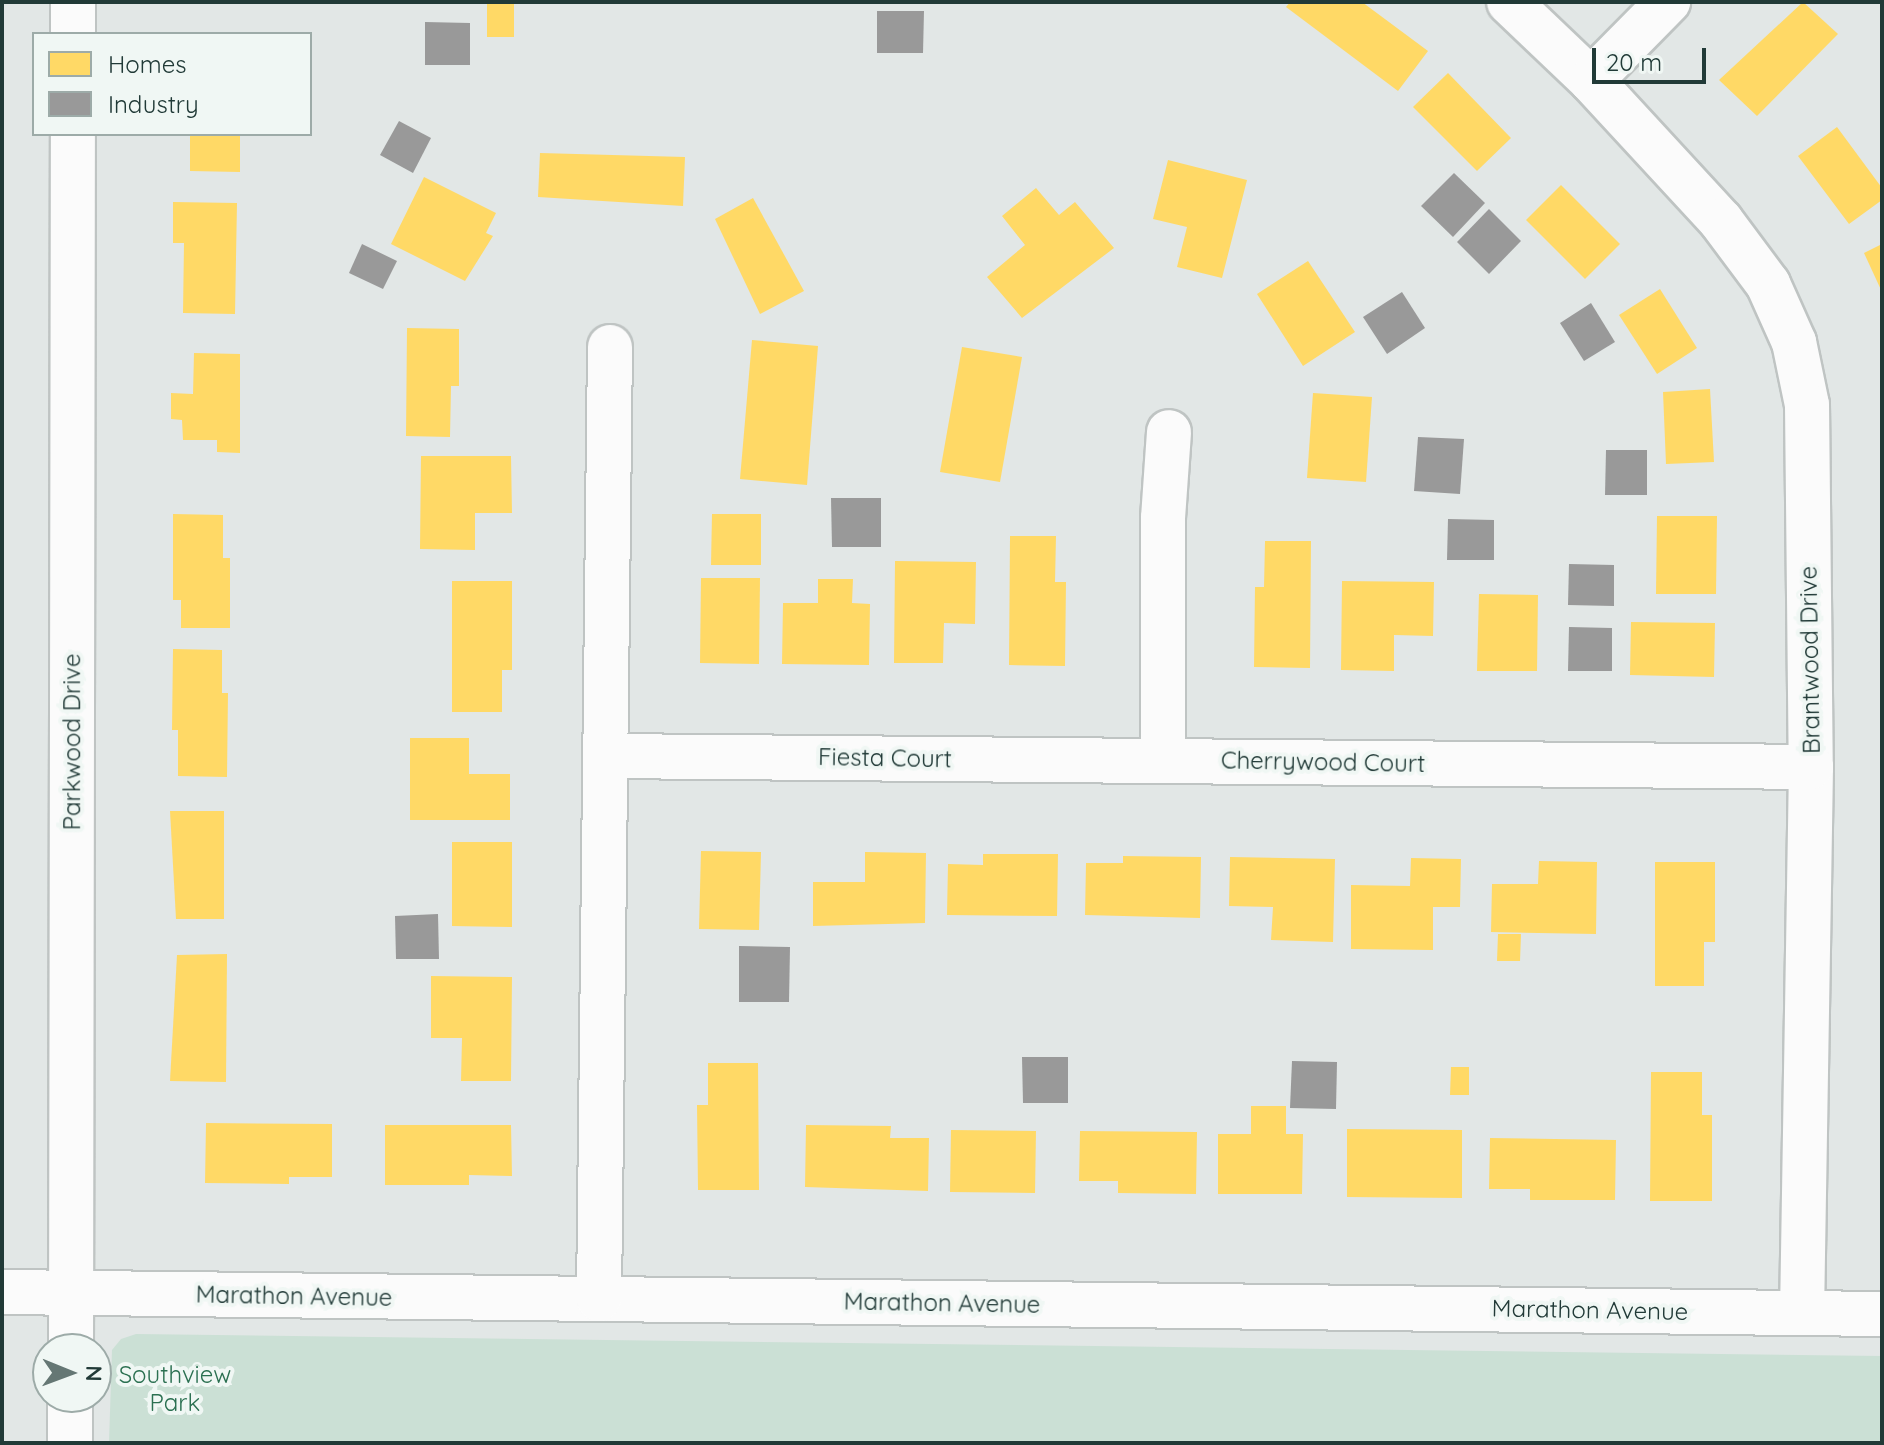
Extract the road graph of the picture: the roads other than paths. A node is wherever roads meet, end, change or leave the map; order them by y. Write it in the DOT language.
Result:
graph roads {
  1 [pos="73,2"];
  2 [pos="1509,2"];
  3 [pos="1668,2"];
  4 [pos="73,32"];
  5 [pos="1591,80"];
  6 [pos="73,136"];
  7 [pos="610,347"];
  8 [pos="1169,432"];
  9 [pos="606,756"];
  10 [pos="1163,761"];
  11 [pos="1811,767"];
  12 [pos="2,1292"];
  13 [pos="71,1293"];
  14 [pos="599,1299"];
  15 [pos="1802,1313"];
  16 [pos="1882,1314"];
  17 [pos="71,1333"];
  18 [pos="70,1413"];
  19 [pos="70,1443"];
  1 -- 4 [label="street"];
  2 -- 5 [label="street, Brantwood Drive"];
  3 -- 5 [label="street"];
  5 -- 11 [label="street, Brantwood Drive"];
  6 -- 13 [label="street, Parkwood Drive"];
  7 -- 9 [label="street"];
  8 -- 10 [label="street"];
  9 -- 10 [label="street, Fiesta Court"];
  9 -- 14 [label="street"];
  10 -- 11 [label="street, Cherrywood Court"];
  11 -- 15 [label="street, Brantwood Drive"];
  12 -- 13 [label="street, Marathon Avenue"];
  13 -- 14 [label="street, Marathon Avenue"];
  13 -- 17 [label="street, Parkwood Drive"];
  14 -- 15 [label="street, Marathon Avenue"];
  15 -- 16 [label="street, Marathon Avenue"];
  18 -- 19 [label="street"];
}
